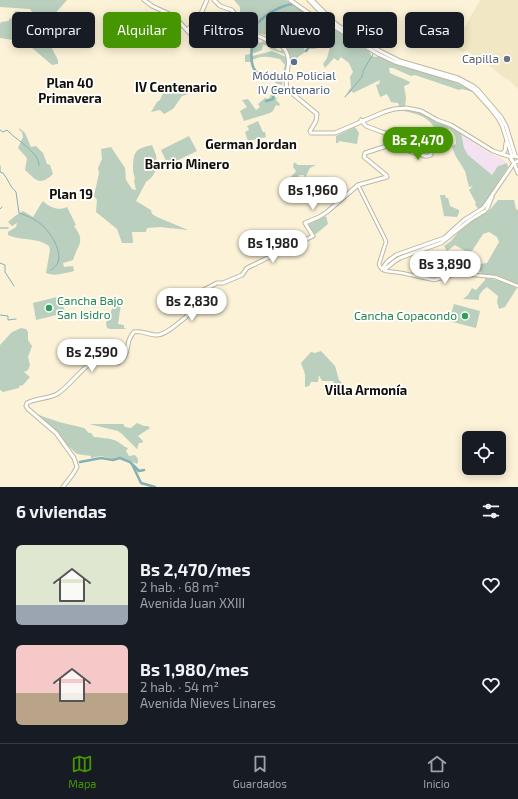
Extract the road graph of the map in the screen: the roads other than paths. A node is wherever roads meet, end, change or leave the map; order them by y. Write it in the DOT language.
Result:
graph roads {
  1 [pos="144,0"];
  2 [pos="207,0"];
  3 [pos="214,0"];
  4 [pos="290,0"];
  5 [pos="309,0"];
  6 [pos="312,0"];
  7 [pos="234,12"];
  8 [pos="307,12"];
  9 [pos="320,12"];
  10 [pos="335,27"];
  11 [pos="187,30"];
  12 [pos="189,32"];
  13 [pos="258,35"];
  14 [pos="362,120"];
  15 [pos="506,139"];
  16 [pos="502,154"];
  17 [pos="515,160"];
  18 [pos="508,169"];
  19 [pos="517,172"];
  20 [pos="358,185"];
  21 [pos="382,269"];
  22 [pos="518,286"];
  23 [pos="63,487"];
  1 -- 11 [label="main road"];
  2 -- 11 [label="main road"];
  3 -- 7 [label="main road"];
  4 -- 8 [label="main road"];
  5 -- 9 [label="main road"];
  6 -- 17 [label="main road"];
  10 -- 15 [label="main road"];
  11 -- 12 [label="main road"];
  13 -- 14 [label="main road"];
  14 -- 16 [label="main road"];
  14 -- 20 [label="main road"];
  15 -- 16 [label="main road"];
  15 -- 17 [label="main road"];
  16 -- 17 [label="main road"];
  17 -- 18 [label="main road"];
  17 -- 19 [label="main road"];
  18 -- 19 [label="main road"];
  18 -- 21 [label="main road"];
  20 -- 21 [label="street"];
  20 -- 23 [label="main road"];
  21 -- 22 [label="street"];
}
